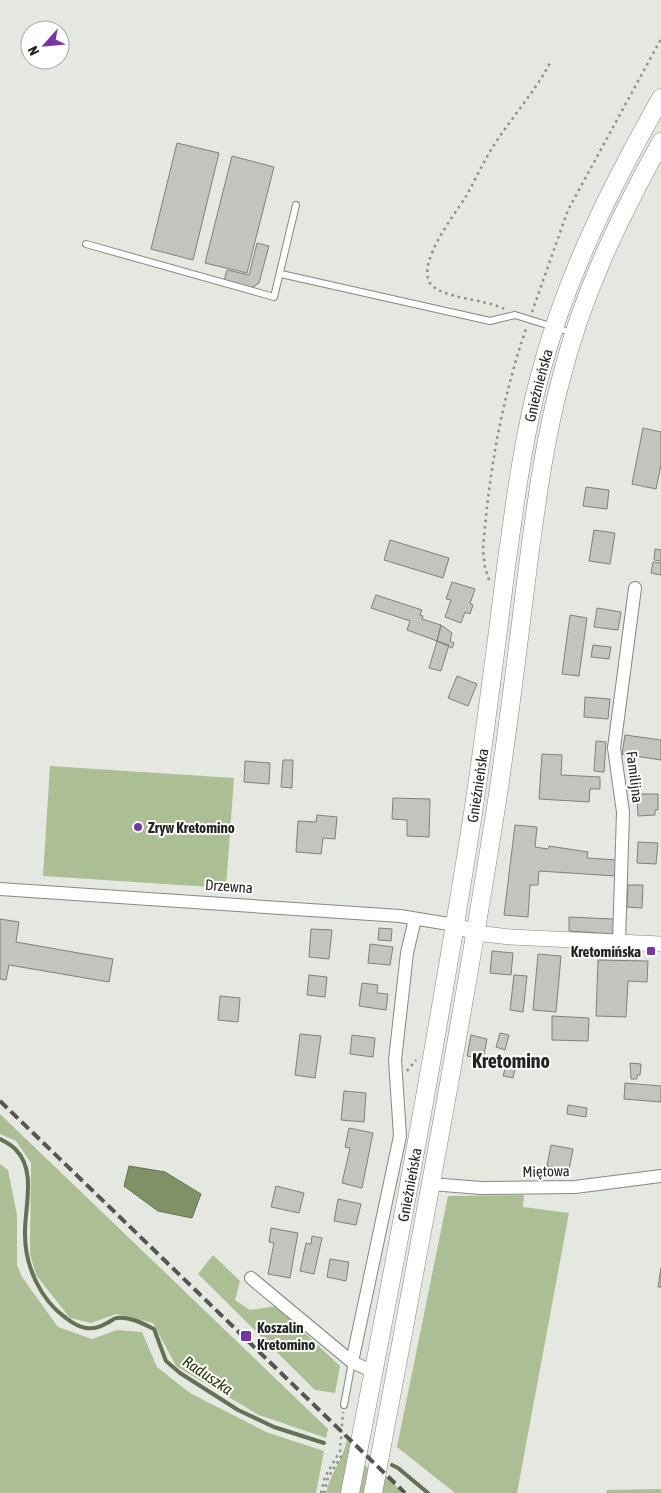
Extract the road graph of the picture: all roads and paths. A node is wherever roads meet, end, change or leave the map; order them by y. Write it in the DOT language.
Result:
graph roads {
  1 [pos="550,63"];
  2 [pos="661,98"];
  3 [pos="661,142"];
  4 [pos="296,205"];
  5 [pos="86,244"];
  6 [pos="280,274"];
  7 [pos="514,314"];
  8 [pos="554,326"];
  9 [pos="574,334"];
  10 [pos="635,588"];
  11 [pos="0,889"];
  12 [pos="415,919"];
  13 [pos="455,925"];
  14 [pos="476,933"];
  15 [pos="619,942"];
  16 [pos="661,944"];
  17 [pos="418,1051"];
  18 [pos="416,1060"];
  19 [pos="661,1176"];
  20 [pos="431,1184"];
  21 [pos="251,1278"];
  22 [pos="352,1362"];
  23 [pos="374,1372"];
  24 [pos="344,1405"];
  25 [pos="348,1421"];
  26 [pos="347,1425"];
  27 [pos="322,1493"];
  28 [pos="350,1493"];
  29 [pos="373,1493"];
  1 -- 7 [label="path"];
  2 -- 8 [label="main road, Gnieźnieńska"];
  3 -- 9 [label="main road, Gnieźnieńska"];
  4 -- 6 [label="lane"];
  5 -- 6 [label="lane"];
  6 -- 7 [label="lane"];
  7 -- 8 [label="lane"];
  8 -- 9 [label="lane"];
  8 -- 13 [label="main road, Gnieźnieńska"];
  9 -- 14 [label="main road, Gnieźnieńska"];
  10 -- 15 [label="street, Familijna"];
  11 -- 12 [label="street, Drzewna"];
  12 -- 13 [label="street, Drzewna"];
  12 -- 22 [label="street"];
  13 -- 14 [label="street"];
  13 -- 23 [label="main road, Gnieźnieńska"];
  14 -- 15 [label="street"];
  14 -- 20 [label="main road, Gnieźnieńska"];
  15 -- 16 [label="street"];
  17 -- 18 [label="path"];
  19 -- 20 [label="street, Miętowa"];
  20 -- 29 [label="main road, Gnieźnieńska"];
  21 -- 22 [label="street"];
  22 -- 23 [label="street"];
  22 -- 24 [label="lane"];
  23 -- 28 [label="main road, Gnieźnieńska"];
  24 -- 25 [label="path"];
  24 -- 27 [label="path"];
  26 -- 27 [label="path"];
}
